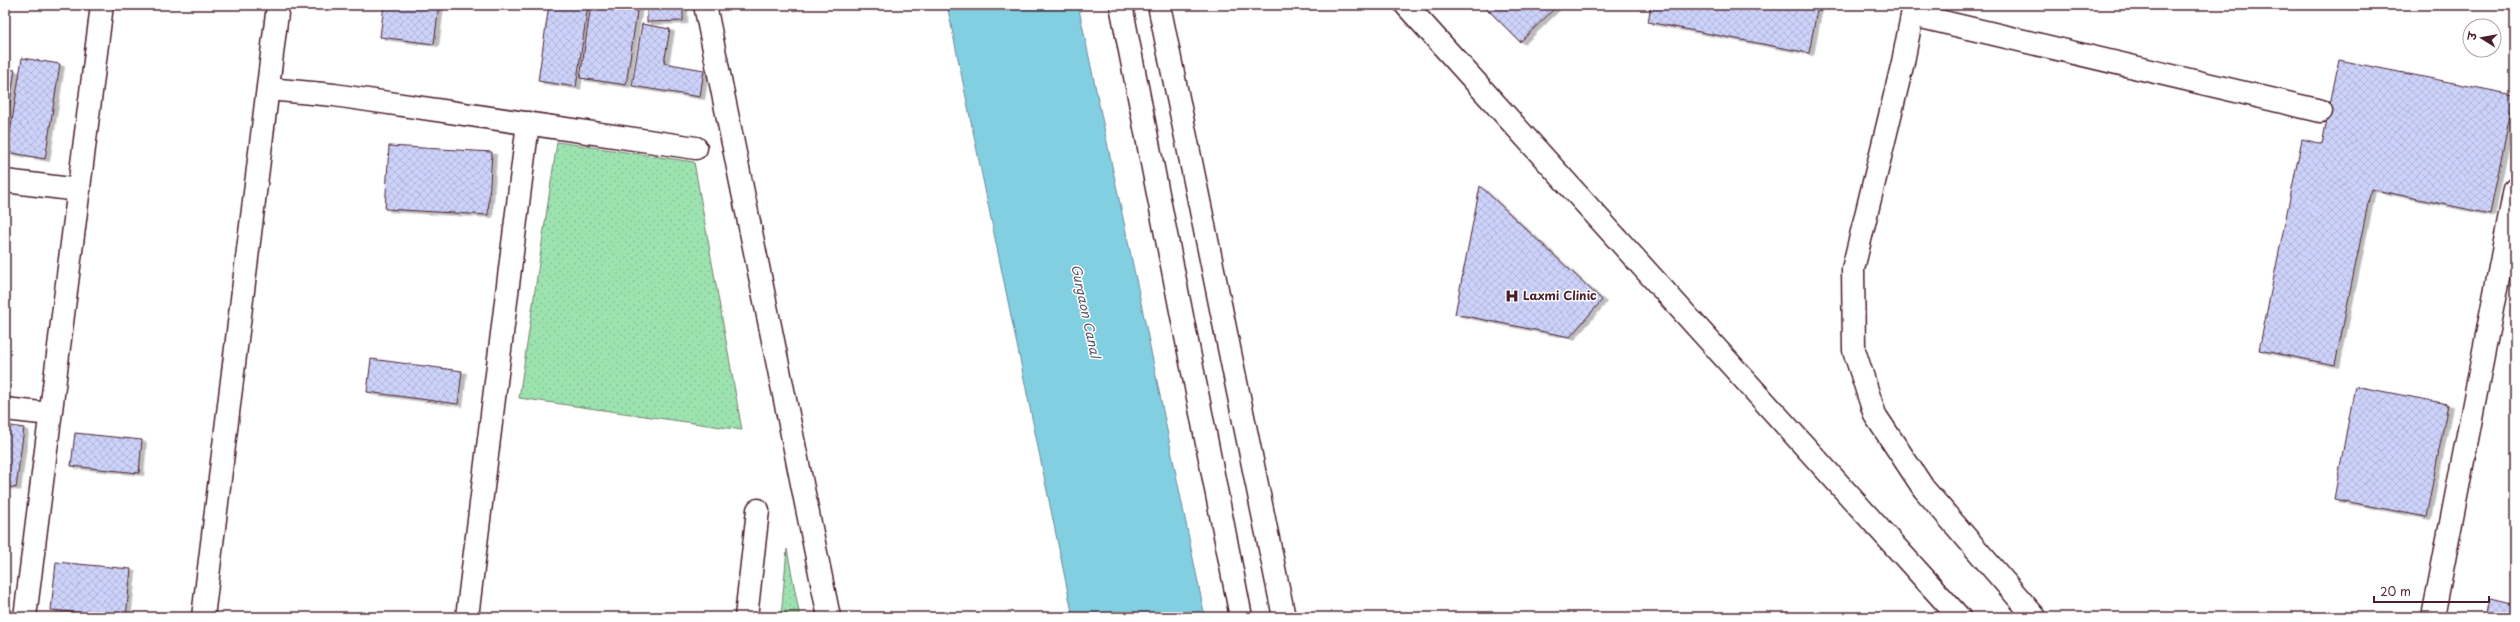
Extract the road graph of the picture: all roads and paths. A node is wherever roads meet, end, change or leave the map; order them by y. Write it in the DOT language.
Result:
graph roads {
  1 [pos="102,5"];
  2 [pos="278,5"];
  3 [pos="705,5"];
  4 [pos="1121,5"];
  5 [pos="1159,5"];
  6 [pos="1406,5"];
  7 [pos="1913,10"];
  8 [pos="268,89"];
  9 [pos="2321,111"];
  10 [pos="528,123"];
  11 [pos="696,148"];
  12 [pos="5,181"];
  13 [pos="2515,189"];
  14 [pos="79,190"];
  15 [pos="5,409"];
  16 [pos="50,414"];
  17 [pos="758,510"];
  18 [pos="25,617"];
  19 [pos="203,617"];
  20 [pos="467,617"];
  21 [pos="746,617"];
  22 [pos="829,617"];
  23 [pos="1241,617"];
  24 [pos="1284,617"];
  25 [pos="1959,617"];
  26 [pos="2035,617"];
  27 [pos="2433,617"];
  1 -- 14 [label="street"];
  2 -- 8 [label="street"];
  3 -- 22 [label="street"];
  4 -- 23 [label="street"];
  5 -- 24 [label="street"];
  6 -- 25 [label="street"];
  7 -- 9 [label="street"];
  7 -- 26 [label="street"];
  8 -- 10 [label="street"];
  8 -- 19 [label="street"];
  10 -- 11 [label="street"];
  10 -- 20 [label="street"];
  12 -- 14 [label="street"];
  13 -- 27 [label="street"];
  14 -- 16 [label="street"];
  15 -- 16 [label="street"];
  16 -- 18 [label="street"];
  17 -- 21 [label="street"];
}
